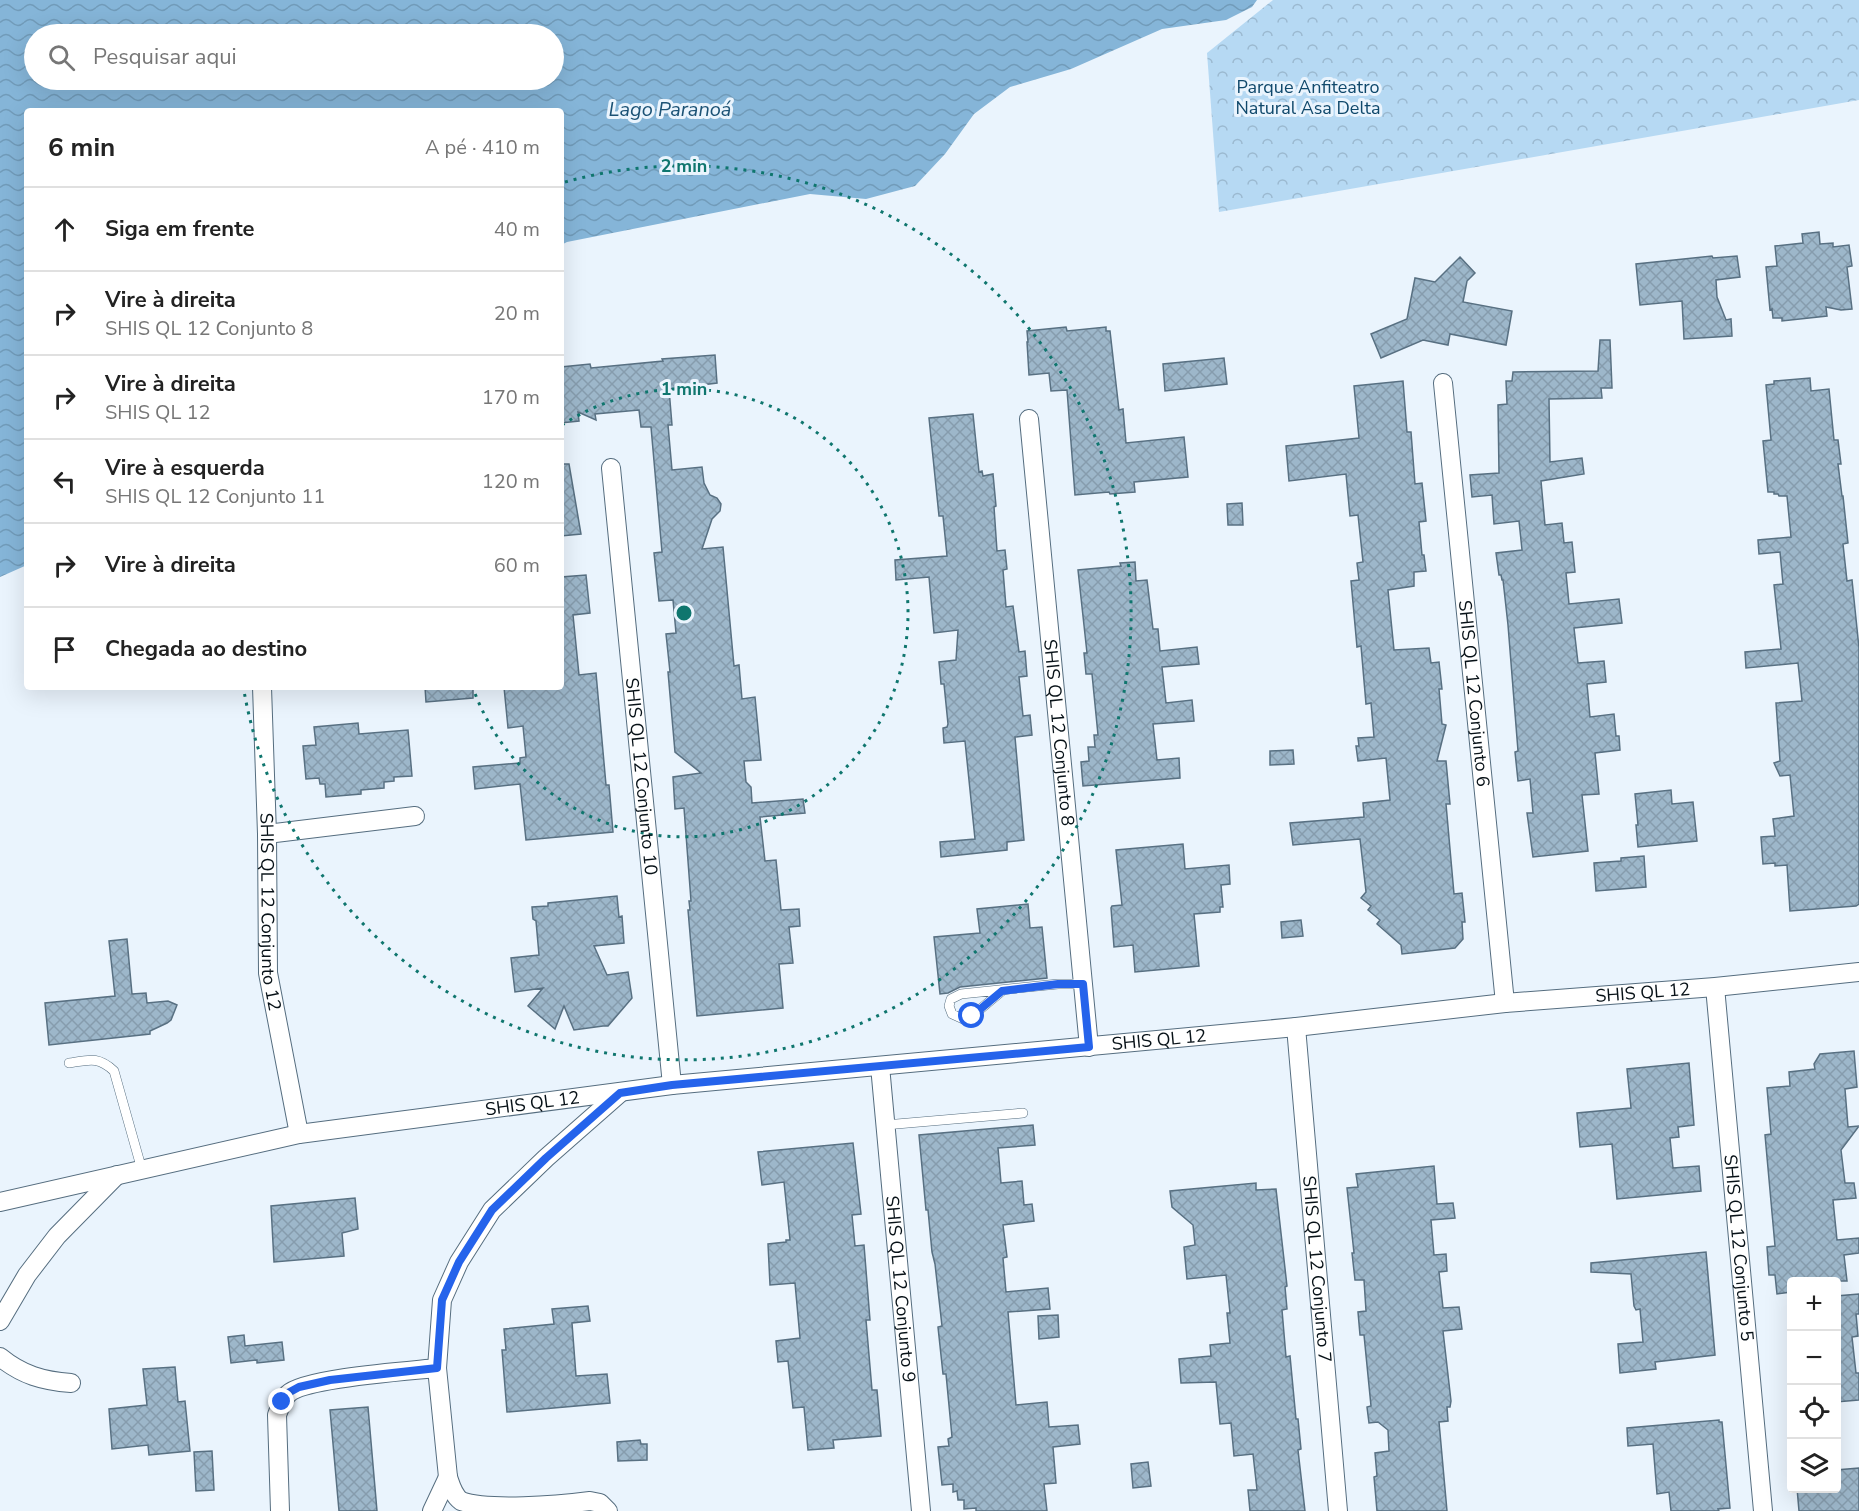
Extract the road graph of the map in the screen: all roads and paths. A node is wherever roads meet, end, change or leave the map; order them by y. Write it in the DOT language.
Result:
graph roads {
  1 [pos="1443,383"];
  2 [pos="1029,419"];
  3 [pos="611,468"];
  4 [pos="262,690"];
  5 [pos="415,816"];
  6 [pos="267,834"];
  7 [pos="1859,972"];
  8 [pos="1083,984"];
  9 [pos="1715,987"];
  10 [pos="1002,991"];
  11 [pos="1505,1003"];
  12 [pos="1296,1027"];
  13 [pos="1089,1047"];
  14 [pos="69,1063"];
  15 [pos="880,1066"];
  16 [pos="672,1085"];
  17 [pos="620,1093"];
  18 [pos="1023,1113"];
  19 [pos="885,1125"];
  20 [pos="299,1134"];
  21 [pos="142,1170"];
  22 [pos="117,1175"];
  23 [pos="0,1202"];
  24 [pos="0,1321"];
  25 [pos="0,1357"];
  26 [pos="437,1368"];
  27 [pos="71,1383"];
  28 [pos="448,1477"];
  29 [pos="279,1511"];
  30 [pos="432,1511"];
  31 [pos="608,1511"];
  32 [pos="921,1511"];
  33 [pos="1338,1511"];
  34 [pos="1763,1511"];
  1 -- 11 [label="street, SHIS QL 12 Conjunto 6"];
  2 -- 8 [label="street, SHIS QL 12 Conjunto 8"];
  3 -- 16 [label="street, SHIS QL 12 Conjunto 10"];
  4 -- 6 [label="street, SHIS QL 12 Conjunto 12"];
  5 -- 6 [label="street"];
  6 -- 20 [label="street, SHIS QL 12 Conjunto 12"];
  7 -- 9 [label="street, SHIS QL 12"];
  8 -- 10 [label="lane"];
  8 -- 13 [label="street, SHIS QL 12 Conjunto 8"];
  9 -- 11 [label="street, SHIS QL 12"];
  9 -- 34 [label="street, SHIS QL 12 Conjunto 5"];
  10 -- 10 [label="lane"];
  11 -- 12 [label="street, SHIS QL 12"];
  12 -- 13 [label="street, SHIS QL 12"];
  12 -- 33 [label="street, SHIS QL 12 Conjunto 7"];
  13 -- 15 [label="street, SHIS QL 12"];
  14 -- 21 [label="lane"];
  15 -- 16 [label="street, SHIS QL 12"];
  15 -- 19 [label="street, SHIS QL 12 Conjunto 9"];
  16 -- 17 [label="street, SHIS QL 12"];
  17 -- 20 [label="street, SHIS QL 12"];
  17 -- 26 [label="street"];
  18 -- 19 [label="lane"];
  19 -- 32 [label="street, SHIS QL 12 Conjunto 9"];
  20 -- 21 [label="street, SHIS QL 12"];
  21 -- 22 [label="street, SHIS QL 12"];
  22 -- 23 [label="street, SHIS QL 12"];
  22 -- 24 [label="street"];
  25 -- 27 [label="street"];
  26 -- 28 [label="street"];
  26 -- 29 [label="street"];
  28 -- 30 [label="street"];
  28 -- 31 [label="street"];
}
